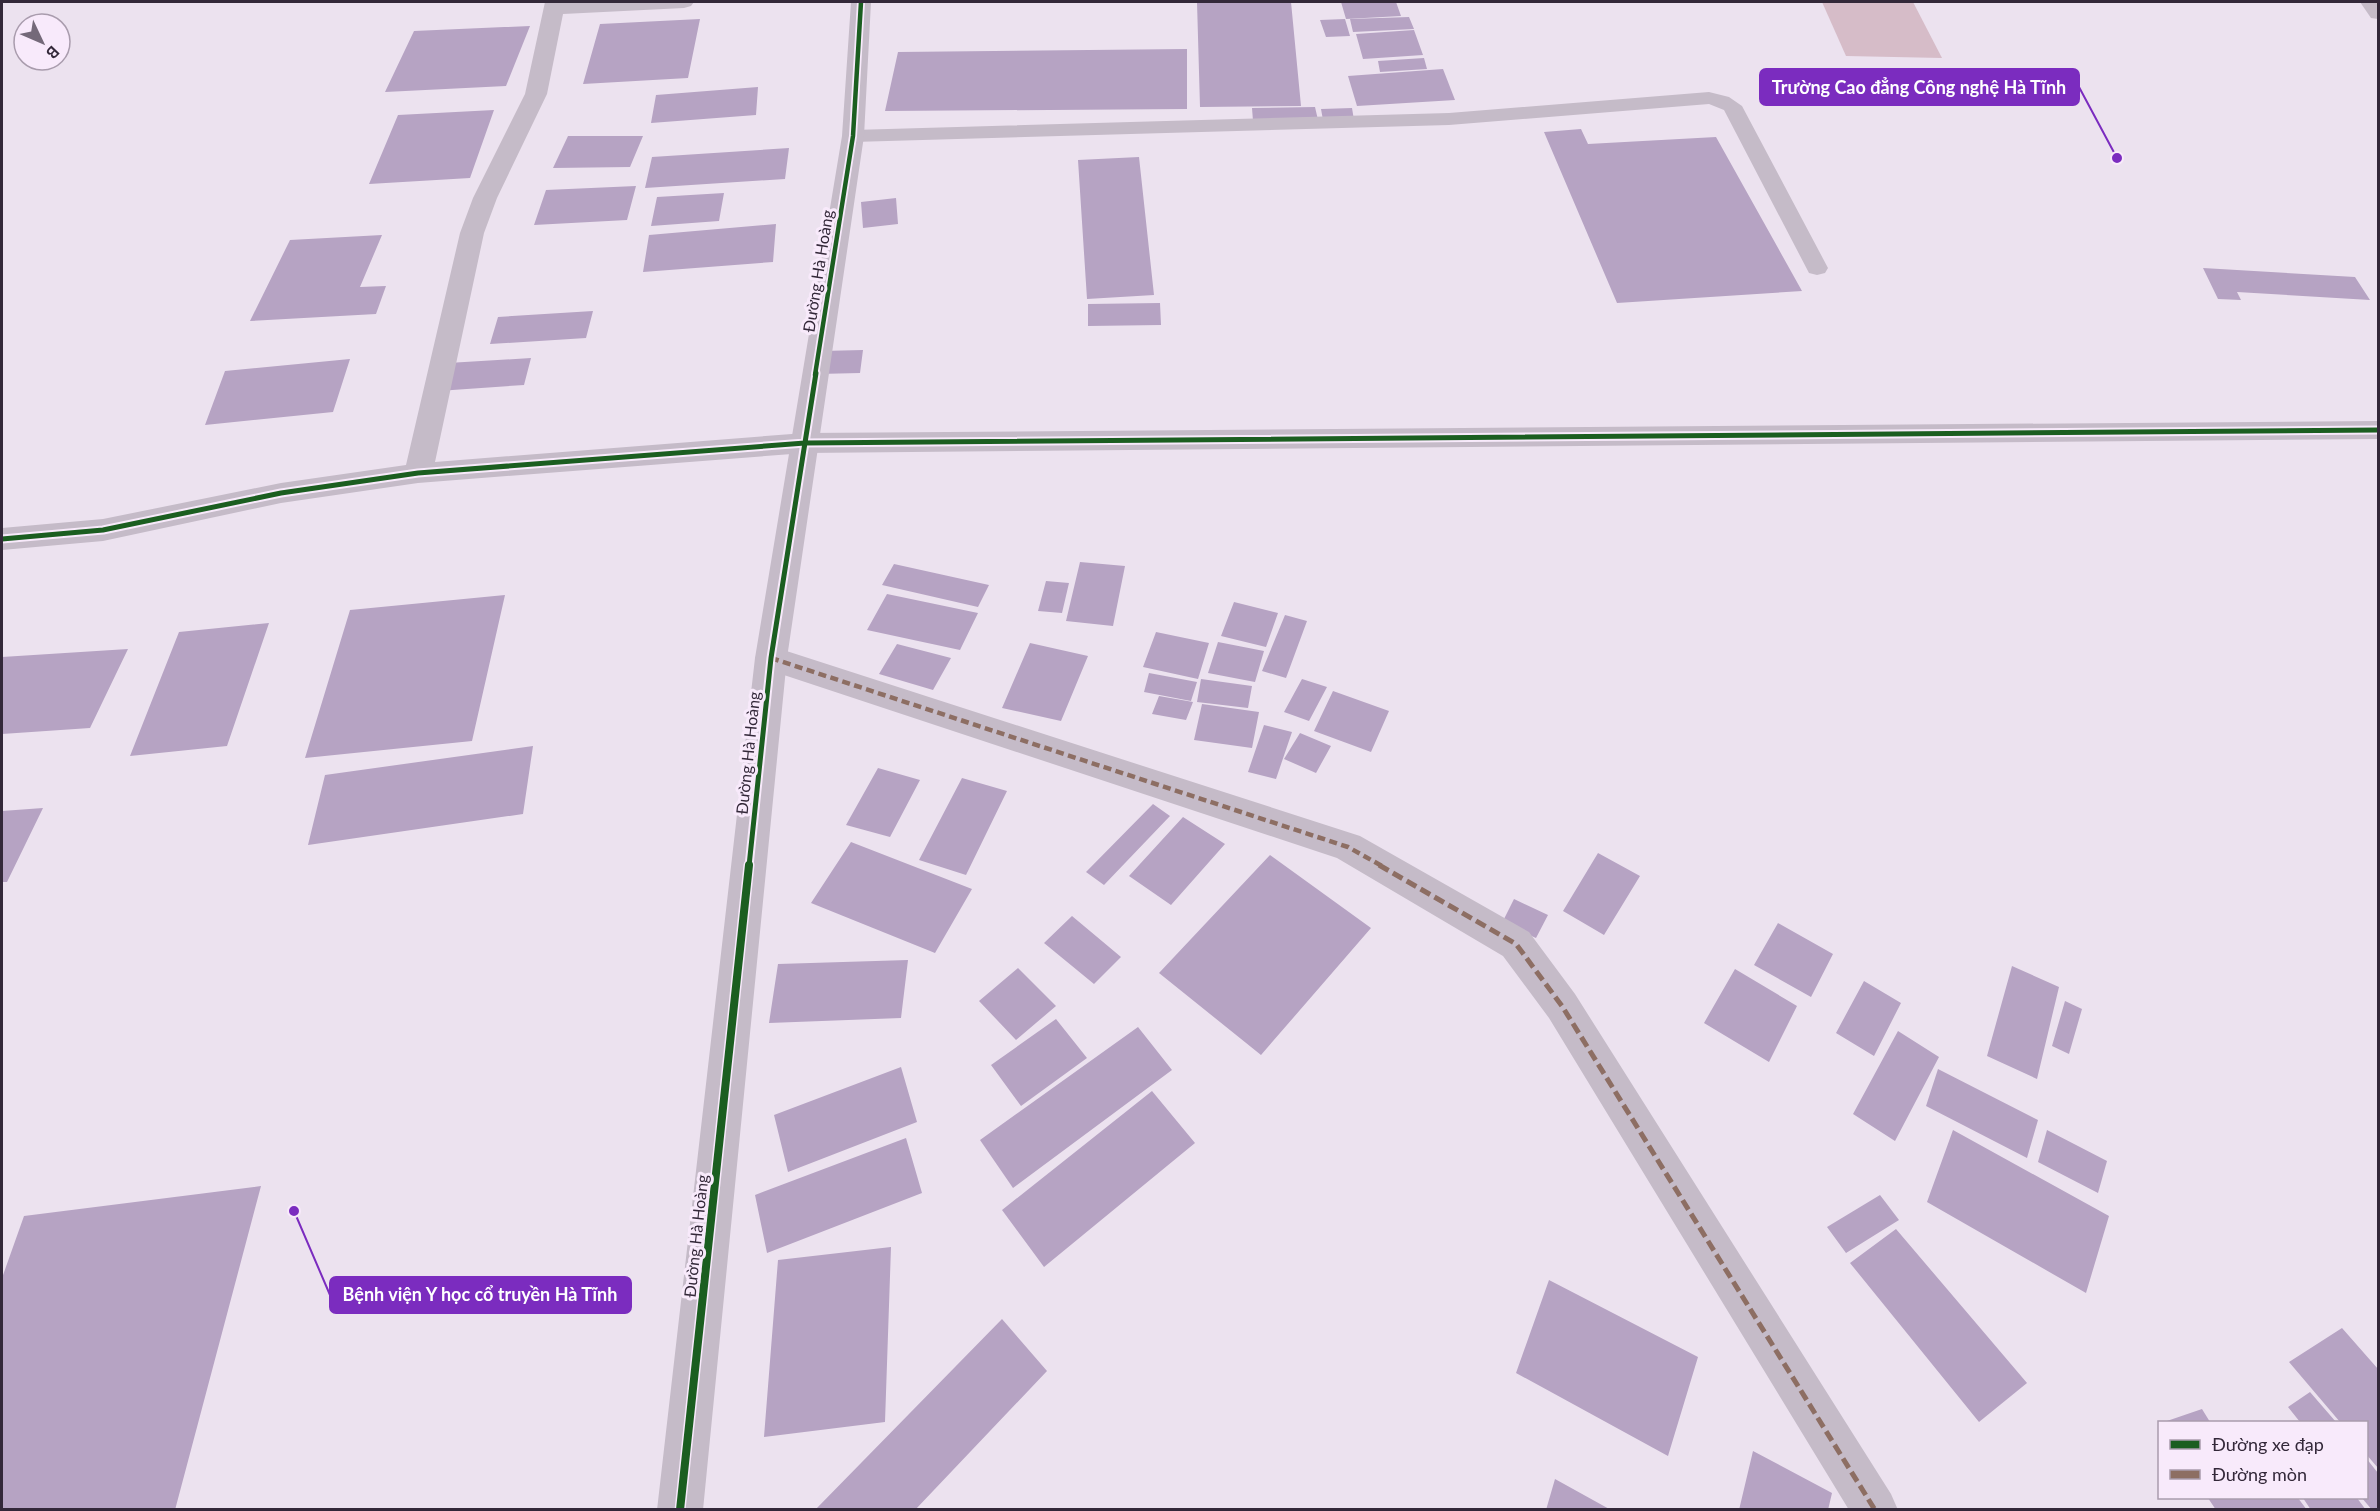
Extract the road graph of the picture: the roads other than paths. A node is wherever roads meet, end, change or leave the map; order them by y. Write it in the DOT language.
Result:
graph roads {
  1 [pos="684,2"];
  2 [pos="861,2"];
  3 [pos="2368,2"];
  4 [pos="554,5"];
  5 [pos="2379,14"];
  6 [pos="853,136"];
  7 [pos="1817,268"];
  8 [pos="2379,430"];
  9 [pos="806,443"];
  10 [pos="418,473"];
  11 [pos="2,539"];
  12 [pos="771,658"];
  13 [pos="680,1509"];
  14 [pos="1875,1509"];
  1 -- 4 [label="street"];
  2 -- 6 [label="street, Đường Hà Hoàng"];
  3 -- 5 [label="lane"];
  4 -- 10 [label="street"];
  6 -- 7 [label="lane"];
  6 -- 9 [label="street, Đường Hà Hoàng"];
  8 -- 9 [label="street"];
  9 -- 10 [label="street"];
  9 -- 12 [label="street, Đường Hà Hoàng"];
  10 -- 11 [label="street"];
  12 -- 13 [label="street, Đường Hà Hoàng"];
  12 -- 14 [label="street"];
}
